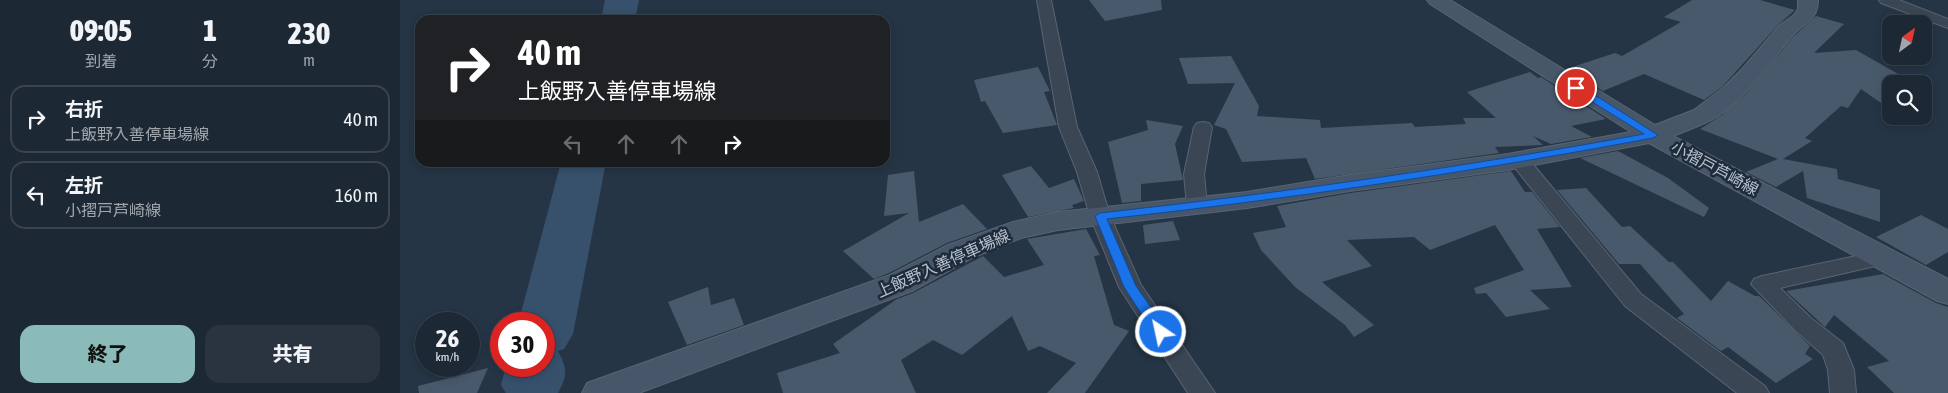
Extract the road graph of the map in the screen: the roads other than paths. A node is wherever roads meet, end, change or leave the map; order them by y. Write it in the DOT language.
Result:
graph roads {
  1 [pos="1044,0"];
  2 [pos="1437,0"];
  3 [pos="1808,0"];
  4 [pos="1886,0"];
  5 [pos="1948,24"];
  6 [pos="1203,127"];
  7 [pos="1653,135"];
  8 [pos="1519,160"];
  9 [pos="1197,206"];
  10 [pos="1100,216"];
  11 [pos="1880,258"];
  12 [pos="1948,293"];
  13 [pos="600,393"];
  14 [pos="1202,393"];
  15 [pos="1756,393"];
  16 [pos="1843,393"];
  1 -- 10 [label="street"];
  2 -- 7 [label="main road, 小摺戸芦崎線"];
  3 -- 7 [label="main road, 上飯野入善停車場線"];
  4 -- 5 [label="street"];
  6 -- 9 [label="street"];
  7 -- 8 [label="main road, 上飯野入善停車場線"];
  7 -- 11 [label="main road, 小摺戸芦崎線"];
  8 -- 9 [label="main road, 上飯野入善停車場線"];
  8 -- 15 [label="street"];
  9 -- 10 [label="main road, 上飯野入善停車場線"];
  10 -- 13 [label="main road, 上飯野入善停車場線"];
  10 -- 14 [label="street"];
  11 -- 12 [label="main road, 小摺戸芦崎線"];
  11 -- 16 [label="street"];
}
